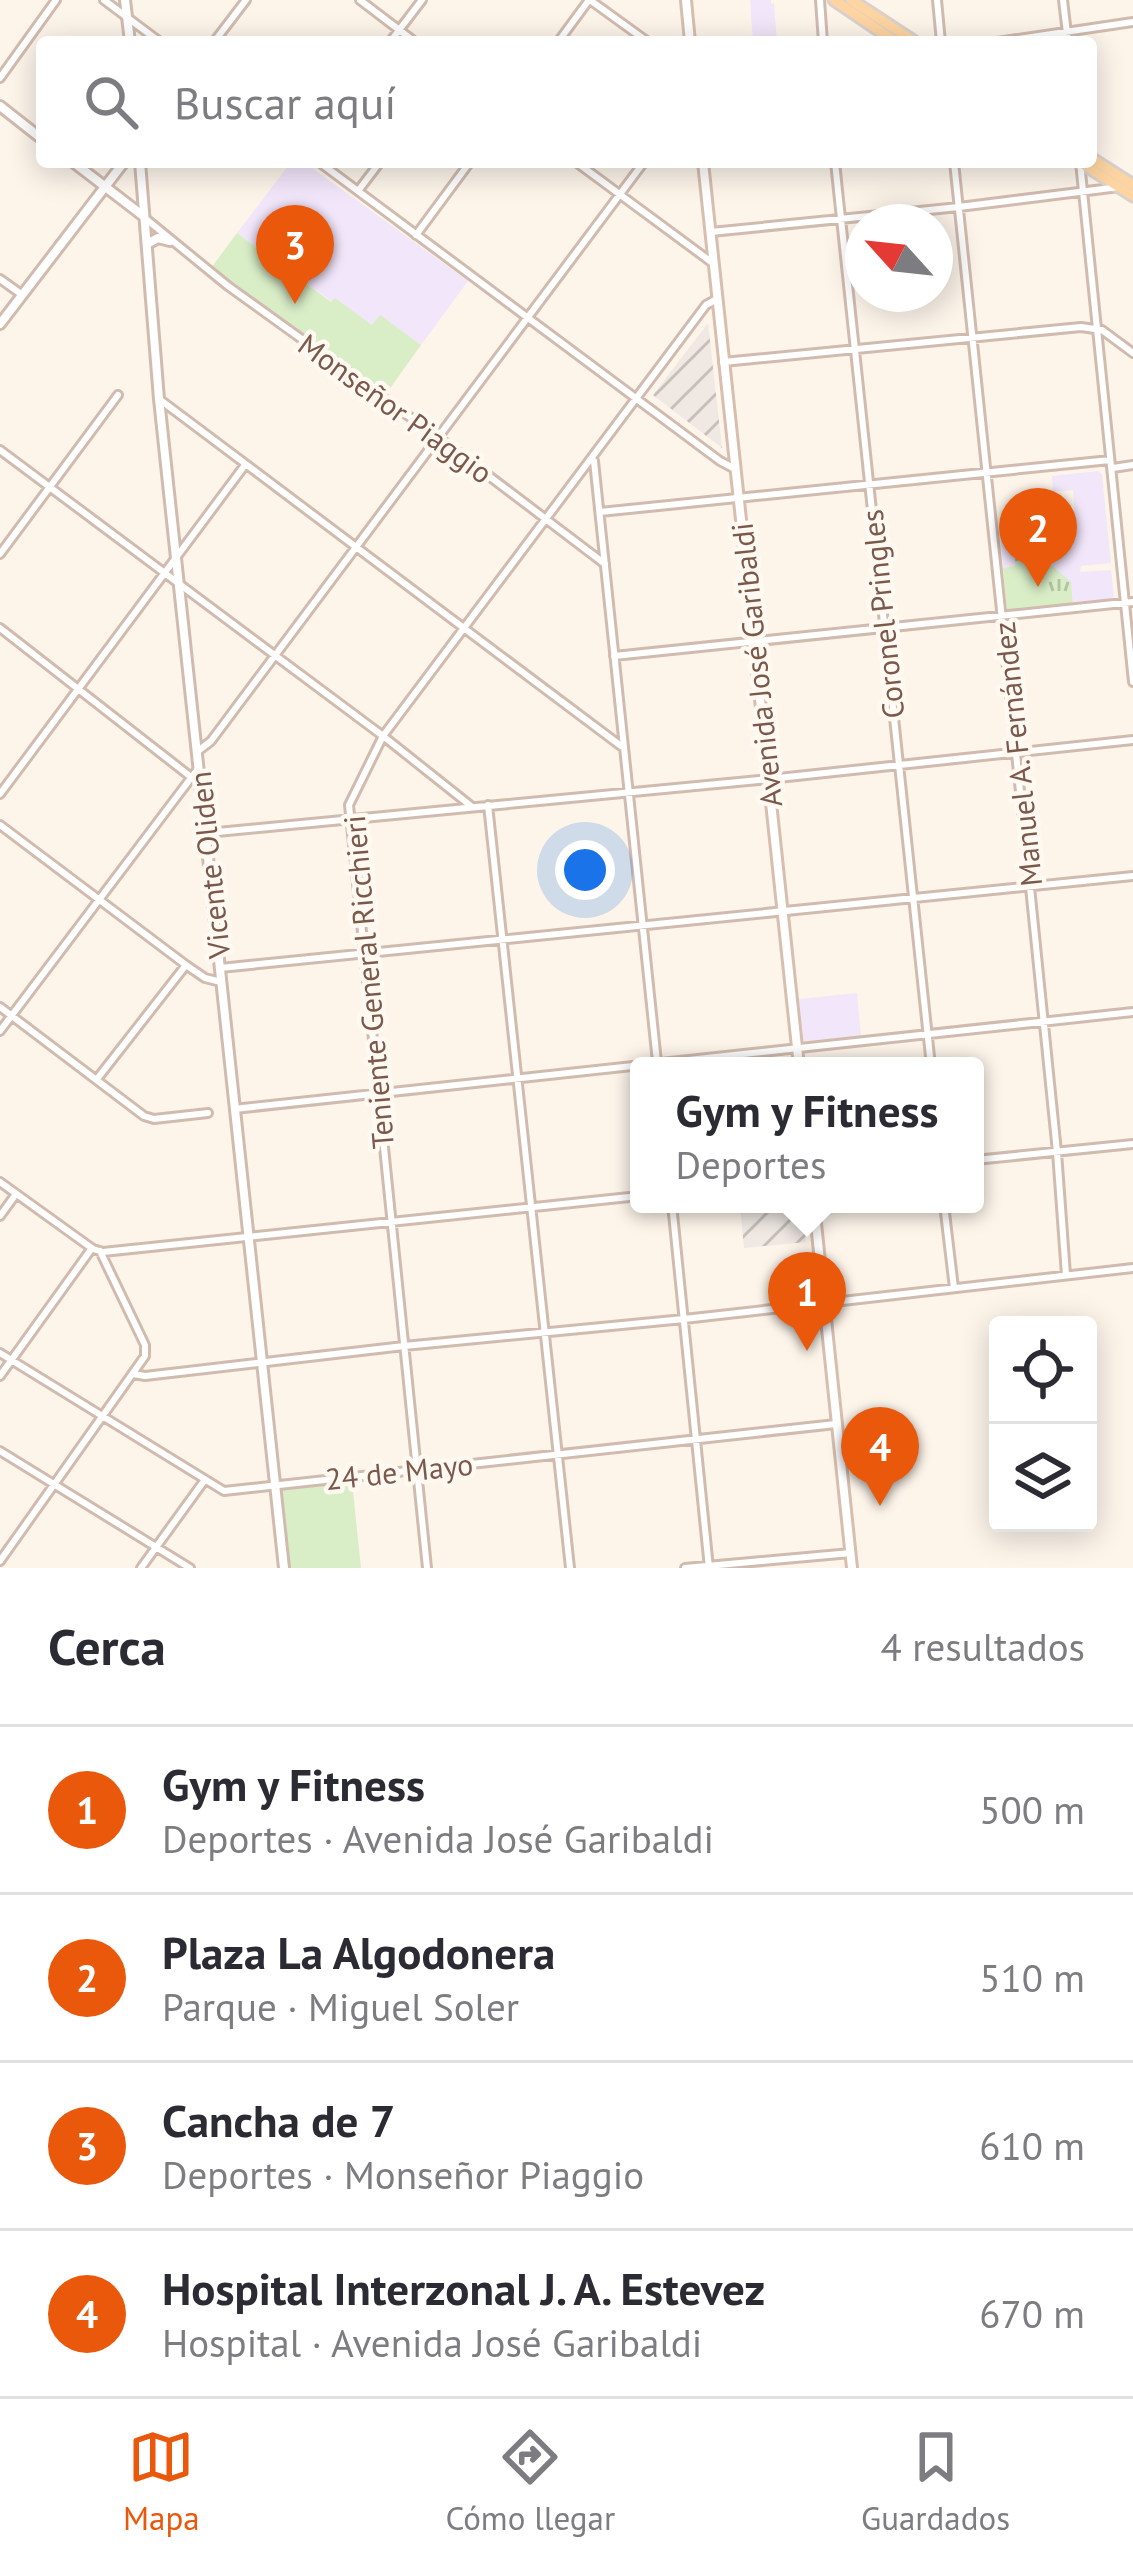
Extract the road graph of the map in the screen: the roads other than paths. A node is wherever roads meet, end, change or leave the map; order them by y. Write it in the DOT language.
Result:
graph roads {
  1 [pos="56,0"];
  2 [pos="104,0"];
  3 [pos="125,0"];
  4 [pos="247,0"];
  5 [pos="360,0"];
  6 [pos="422,0"];
  7 [pos="590,0"];
  8 [pos="686,0"];
  9 [pos="820,0"];
  10 [pos="834,0"];
  11 [pos="851,0"];
  12 [pos="937,0"];
  13 [pos="1064,0"];
  14 [pos="128,18"];
  15 [pos="1133,22"];
  16 [pos="399,30"];
  17 [pos="1067,31"];
  18 [pos="130,36"];
  19 [pos="152,36"];
  20 [pos="219,36"];
  21 [pos="394,36"];
  22 [pos="408,36"];
  23 [pos="563,36"];
  24 [pos="640,36"];
  25 [pos="690,36"];
  26 [pos="823,36"];
  27 [pos="887,36"];
  28 [pos="905,36"];
  29 [pos="940,36"];
  30 [pos="1035,36"];
  31 [pos="1067,36"];
  32 [pos="0,78"];
  33 [pos="0,106"];
  34 [pos="36,134"];
  35 [pos="1097,162"];
  36 [pos="81,168"];
  37 [pos="119,168"];
  38 [pos="140,168"];
  39 [pos="327,168"];
  40 [pos="375,168"];
  41 [pos="466,168"];
  42 [pos="584,168"];
  43 [pos="640,168"];
  44 [pos="705,168"];
  45 [pos="836,168"];
  46 [pos="955,168"];
  47 [pos="1080,168"];
  48 [pos="1089,168"];
  49 [pos="1133,185"];
  50 [pos="105,187"];
  51 [pos="1120,188"];
  52 [pos="358,191"];
  53 [pos="1082,192"];
  54 [pos="620,195"];
  55 [pos="1133,196"];
  56 [pos="958,207"];
  57 [pos="143,216"];
  58 [pos="841,220"];
  59 [pos="711,232"];
  60 [pos="416,235"];
  61 [pos="170,241"];
  62 [pos="146,244"];
  63 [pos="714,264"];
  64 [pos="0,279"];
  65 [pos="22,295"];
  66 [pos="717,299"];
  67 [pos="528,318"];
  68 [pos="0,324"];
  69 [pos="1096,327"];
  70 [pos="972,337"];
  71 [pos="854,348"];
  72 [pos="1133,353"];
  73 [pos="723,362"];
  74 [pos="118,395"];
  75 [pos="159,399"];
  76 [pos="638,399"];
  77 [pos="439,437"];
  78 [pos="0,450"];
  79 [pos="594,457"];
  80 [pos="1112,464"];
  81 [pos="245,465"];
  82 [pos="1133,465"];
  83 [pos="735,469"];
  84 [pos="987,472"];
  85 [pos="868,485"];
  86 [pos="49,488"];
  87 [pos="739,499"];
  88 [pos="600,512"];
  89 [pos="546,519"];
  90 [pos="357,547"];
  91 [pos="0,554"];
  92 [pos="178,558"];
  93 [pos="607,565"];
  94 [pos="165,575"];
  95 [pos="180,587"];
  96 [pos="1130,603"];
  97 [pos="1002,616"];
  98 [pos="883,627"];
  99 [pos="0,628"];
  100 [pos="465,629"];
  101 [pos="753,642"];
  102 [pos="614,656"];
  103 [pos="275,657"];
  104 [pos="1133,682"];
  105 [pos="79,689"];
  106 [pos="383,736"];
  107 [pos="1133,740"];
  108 [pos="623,748"];
  109 [pos="198,751"];
  110 [pos="1016,751"];
  111 [pos="898,764"];
  112 [pos="199,767"];
  113 [pos="192,778"];
  114 [pos="769,778"];
  115 [pos="202,785"];
  116 [pos="628,791"];
  117 [pos="0,794"];
  118 [pos="488,805"];
  119 [pos="472,806"];
  120 [pos="349,819"];
  121 [pos="0,825"];
  122 [pos="207,832"];
  123 [pos="1133,876"];
  124 [pos="1030,886"];
  125 [pos="913,897"];
  126 [pos="99,900"];
  127 [pos="783,912"];
  128 [pos="642,926"];
  129 [pos="502,941"];
  130 [pos="366,952"];
  131 [pos="186,965"];
  132 [pos="220,968"];
  133 [pos="221,982"];
  134 [pos="0,1007"];
  135 [pos="1133,1012"];
  136 [pos="12,1016"];
  137 [pos="1044,1021"];
  138 [pos="0,1031"];
  139 [pos="928,1033"];
  140 [pos="797,1048"];
  141 [pos="656,1057"];
  142 [pos="718,1057"];
  143 [pos="798,1057"];
  144 [pos="930,1057"];
  145 [pos="630,1067"];
  146 [pos="518,1078"];
  147 [pos="97,1079"];
  148 [pos="379,1094"];
  149 [pos="234,1109"];
  150 [pos="208,1113"];
  151 [pos="1133,1144"];
  152 [pos="1057,1152"];
  153 [pos="984,1159"];
  154 [pos="0,1182"];
  155 [pos="16,1194"];
  156 [pos="630,1197"];
  157 [pos="531,1208"];
  158 [pos="673,1213"];
  159 [pos="815,1213"];
  160 [pos="945,1213"];
  161 [pos="0,1216"];
  162 [pos="391,1222"];
  163 [pos="248,1236"];
  164 [pos="96,1250"];
  165 [pos="1133,1268"];
  166 [pos="1066,1275"];
  167 [pos="954,1288"];
  168 [pos="824,1304"];
  169 [pos="684,1319"];
  170 [pos="544,1334"];
  171 [pos="404,1346"];
  172 [pos="0,1353"];
  173 [pos="261,1361"];
  174 [pos="10,1362"];
  175 [pos="133,1374"];
  176 [pos="0,1376"];
  177 [pos="101,1417"];
  178 [pos="836,1424"];
  179 [pos="697,1440"];
  180 [pos="0,1451"];
  181 [pos="557,1455"];
  182 [pos="419,1469"];
  183 [pos="204,1480"];
  184 [pos="54,1484"];
  185 [pos="274,1484"];
  186 [pos="156,1547"];
  187 [pos="850,1552"];
  188 [pos="0,1561"];
  189 [pos="709,1567"];
  190 [pos="141,1568"];
  191 [pos="190,1568"];
  192 [pos="284,1568"];
  193 [pos="427,1568"];
  194 [pos="570,1568"];
  195 [pos="685,1568"];
  196 [pos="852,1568"];
  1 -- 32 [label="street"];
  2 -- 14 [label="street"];
  3 -- 14 [label="street"];
  4 -- 20 [label="street"];
  5 -- 16 [label="street"];
  6 -- 16 [label="street"];
  7 -- 23 [label="street"];
  7 -- 24 [label="street"];
  8 -- 25 [label="street"];
  9 -- 26 [label="street"];
  10 -- 27 [label="main road"];
  11 -- 28 [label="main road"];
  12 -- 29 [label="street"];
  13 -- 17 [label="street"];
  14 -- 18 [label="street"];
  14 -- 19 [label="street"];
  15 -- 17 [label="street"];
  16 -- 21 [label="street"];
  16 -- 22 [label="street"];
  17 -- 30 [label="street"];
  17 -- 31 [label="street"];
  33 -- 34 [label="street"];
  35 -- 49 [label="main road"];
  36 -- 50 [label="street, Monseñor Piaggio"];
  37 -- 50 [label="street"];
  38 -- 57 [label="street, Vicente Oliden"];
  39 -- 52 [label="street"];
  40 -- 52 [label="street"];
  41 -- 60 [label="street"];
  42 -- 54 [label="street"];
  43 -- 54 [label="street"];
  44 -- 59 [label="street, Avenida José Garibaldi"];
  45 -- 58 [label="street, Coronel Pringles"];
  46 -- 56 [label="street, Manuel A. Fernández"];
  47 -- 53 [label="street"];
  48 -- 51 [label="main road"];
  49 -- 51 [label="street"];
  50 -- 57 [label="street, Monseñor Piaggio"];
  50 -- 65 [label="street"];
  51 -- 53 [label="street"];
  51 -- 55 [label="main road"];
  52 -- 60 [label="street"];
  53 -- 56 [label="street"];
  53 -- 69 [label="street"];
  54 -- 63 [label="street"];
  54 -- 67 [label="street"];
  56 -- 58 [label="street"];
  56 -- 70 [label="street, Manuel A. Fernández"];
  57 -- 61 [label="street, Monseñor Piaggio"];
  57 -- 62 [label="street, Vicente Oliden"];
  58 -- 59 [label="street"];
  58 -- 71 [label="street, Coronel Pringles"];
  59 -- 63 [label="street, Avenida José Garibaldi"];
  60 -- 67 [label="street"];
  61 -- 62 [label="street"];
  61 -- 77 [label="street, Monseñor Piaggio"];
  62 -- 75 [label="street, Vicente Oliden"];
  63 -- 66 [label="street, Avenida José Garibaldi"];
  64 -- 65 [label="street"];
  65 -- 68 [label="street"];
  66 -- 73 [label="street, Avenida José Garibaldi"];
  66 -- 76 [label="street, Teniente General Ricchieri"];
  67 -- 76 [label="street"];
  67 -- 77 [label="street"];
  69 -- 70 [label="street"];
  69 -- 72 [label="street"];
  69 -- 80 [label="street"];
  70 -- 71 [label="street"];
  70 -- 84 [label="street, Manuel A. Fernández"];
  71 -- 73 [label="street"];
  71 -- 85 [label="street, Coronel Pringles"];
  73 -- 83 [label="street, Avenida José Garibaldi"];
  74 -- 86 [label="street"];
  75 -- 81 [label="street"];
  75 -- 92 [label="street, Vicente Oliden"];
  76 -- 79 [label="street, Teniente General Ricchieri"];
  76 -- 83 [label="street"];
  77 -- 89 [label="street, Monseñor Piaggio"];
  77 -- 90 [label="street"];
  78 -- 86 [label="street"];
  79 -- 88 [label="street"];
  79 -- 89 [label="street, Teniente General Ricchieri"];
  80 -- 82 [label="street"];
  80 -- 84 [label="street"];
  80 -- 96 [label="street"];
  81 -- 90 [label="street"];
  81 -- 92 [label="street"];
  83 -- 87 [label="street, Avenida José Garibaldi"];
  84 -- 85 [label="street"];
  84 -- 97 [label="street, Manuel A. Fernández"];
  85 -- 87 [label="street"];
  85 -- 98 [label="street, Coronel Pringles"];
  86 -- 91 [label="street"];
  86 -- 94 [label="street"];
  87 -- 88 [label="street"];
  87 -- 101 [label="street, Avenida José Garibaldi"];
  88 -- 93 [label="street"];
  89 -- 93 [label="street, Monseñor Piaggio"];
  89 -- 100 [label="street, Teniente General Ricchieri"];
  90 -- 100 [label="street"];
  90 -- 103 [label="street"];
  92 -- 94 [label="street"];
  92 -- 95 [label="street, Vicente Oliden"];
  93 -- 102 [label="street"];
  94 -- 95 [label="street"];
  94 -- 105 [label="street"];
  95 -- 103 [label="street"];
  95 -- 109 [label="street, Vicente Oliden"];
  96 -- 97 [label="street"];
  96 -- 104 [label="street"];
  97 -- 98 [label="street"];
  97 -- 110 [label="street, Manuel A. Fernández"];
  98 -- 101 [label="street"];
  98 -- 111 [label="street, Coronel Pringles"];
  99 -- 105 [label="street"];
  100 -- 106 [label="street, Teniente General Ricchieri"];
  100 -- 108 [label="street"];
  101 -- 102 [label="street"];
  101 -- 114 [label="street, Avenida José Garibaldi"];
  102 -- 108 [label="street"];
  103 -- 106 [label="street"];
  103 -- 109 [label="street"];
  105 -- 113 [label="street"];
  105 -- 117 [label="street"];
  106 -- 119 [label="street"];
  106 -- 120 [label="street, Teniente General Ricchieri"];
  107 -- 110 [label="street"];
  108 -- 116 [label="street"];
  109 -- 112 [label="street, Vicente Oliden"];
  110 -- 111 [label="street"];
  110 -- 124 [label="street, Manuel A. Fernández"];
  111 -- 114 [label="street"];
  111 -- 125 [label="street, Coronel Pringles"];
  112 -- 113 [label="street"];
  112 -- 115 [label="street, Vicente Oliden"];
  113 -- 115 [label="street"];
  113 -- 126 [label="street"];
  114 -- 116 [label="street"];
  114 -- 127 [label="street, Avenida José Garibaldi"];
  115 -- 122 [label="street, Vicente Oliden"];
  116 -- 118 [label="street"];
  116 -- 128 [label="street"];
  118 -- 119 [label="street"];
  118 -- 129 [label="street"];
  119 -- 120 [label="street"];
  120 -- 122 [label="street"];
  120 -- 130 [label="street, Teniente General Ricchieri"];
  121 -- 126 [label="street"];
  122 -- 132 [label="street, Vicente Oliden"];
  123 -- 124 [label="street"];
  124 -- 125 [label="street"];
  124 -- 137 [label="street, Manuel A. Fernández"];
  125 -- 127 [label="street"];
  125 -- 139 [label="street, Coronel Pringles"];
  126 -- 131 [label="street"];
  126 -- 136 [label="street"];
  127 -- 128 [label="street"];
  127 -- 140 [label="street, Avenida José Garibaldi"];
  128 -- 129 [label="street"];
  128 -- 141 [label="street"];
  129 -- 130 [label="street"];
  129 -- 146 [label="street"];
  130 -- 132 [label="street"];
  130 -- 148 [label="street, Teniente General Ricchieri"];
  131 -- 133 [label="street"];
  131 -- 147 [label="street"];
  132 -- 133 [label="street, Vicente Oliden"];
  133 -- 149 [label="street, Vicente Oliden"];
  134 -- 136 [label="street"];
  135 -- 137 [label="street"];
  136 -- 138 [label="street"];
  136 -- 147 [label="street"];
  137 -- 139 [label="street"];
  137 -- 152 [label="street, Manuel A. Fernández"];
  139 -- 140 [label="street"];
  139 -- 144 [label="street, Coronel Pringles"];
  140 -- 142 [label="street"];
  140 -- 143 [label="street, Avenida José Garibaldi"];
  145 -- 146 [label="street"];
  146 -- 148 [label="street"];
  146 -- 157 [label="street"];
  147 -- 150 [label="street"];
  148 -- 149 [label="street"];
  148 -- 162 [label="street, Teniente General Ricchieri"];
  149 -- 163 [label="street, Vicente Oliden"];
  151 -- 152 [label="street"];
  152 -- 153 [label="street"];
  152 -- 166 [label="street, Manuel A. Fernández"];
  154 -- 155 [label="street"];
  155 -- 161 [label="street"];
  155 -- 164 [label="street"];
  156 -- 157 [label="street"];
  157 -- 162 [label="street"];
  157 -- 170 [label="street"];
  158 -- 169 [label="street"];
  159 -- 168 [label="street"];
  160 -- 167 [label="street"];
  162 -- 163 [label="street"];
  162 -- 171 [label="street, Teniente General Ricchieri"];
  163 -- 164 [label="street"];
  163 -- 173 [label="street, Vicente Oliden"];
  164 -- 174 [label="street"];
  164 -- 175 [label="street"];
  165 -- 166 [label="street"];
  166 -- 167 [label="street"];
  167 -- 168 [label="street"];
  168 -- 169 [label="street"];
  168 -- 178 [label="street"];
  169 -- 170 [label="street"];
  169 -- 179 [label="street"];
  170 -- 171 [label="street"];
  170 -- 181 [label="street"];
  171 -- 173 [label="street"];
  171 -- 182 [label="street, Teniente General Ricchieri"];
  172 -- 174 [label="street, 24 de Mayo"];
  173 -- 175 [label="street"];
  173 -- 185 [label="street, Vicente Oliden"];
  174 -- 176 [label="street"];
  174 -- 177 [label="street, 24 de Mayo"];
  175 -- 177 [label="street"];
  177 -- 183 [label="street, 24 de Mayo"];
  177 -- 184 [label="street"];
  178 -- 179 [label="street, 24 de Mayo"];
  178 -- 187 [label="street"];
  179 -- 181 [label="street, 24 de Mayo"];
  179 -- 189 [label="street"];
  180 -- 184 [label="street"];
  181 -- 182 [label="street, 24 de Mayo"];
  181 -- 194 [label="street"];
  182 -- 185 [label="street, 24 de Mayo"];
  182 -- 193 [label="street, Teniente General Ricchieri"];
  183 -- 185 [label="street, 24 de Mayo"];
  183 -- 186 [label="street"];
  184 -- 186 [label="street"];
  184 -- 188 [label="street"];
  185 -- 192 [label="street, Vicente Oliden"];
  186 -- 190 [label="street"];
  186 -- 191 [label="street"];
  187 -- 189 [label="street"];
  187 -- 196 [label="street"];
  189 -- 195 [label="street"];
}
